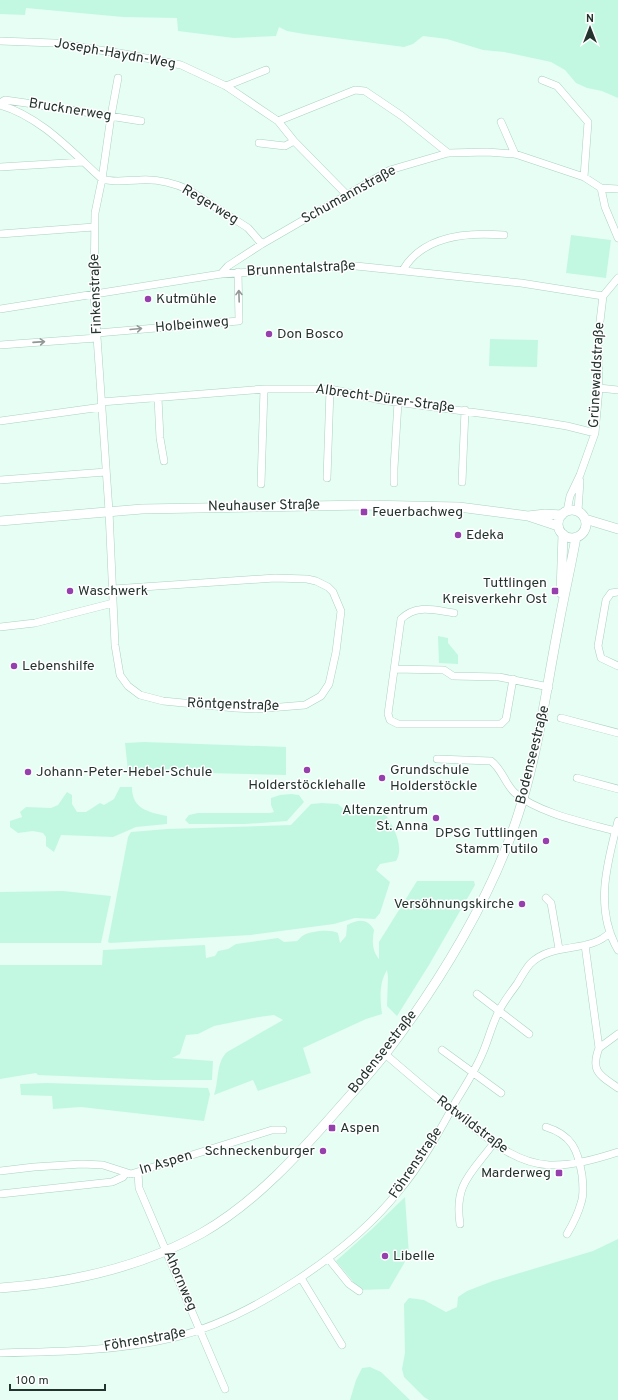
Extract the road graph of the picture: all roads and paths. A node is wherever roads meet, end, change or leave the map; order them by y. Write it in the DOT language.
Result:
graph roads {
  1 [pos="0,41"];
  2 [pos="266,70"];
  3 [pos="118,78"];
  4 [pos="542,80"];
  5 [pos="226,86"];
  6 [pos="0,104"];
  7 [pos="111,116"];
  8 [pos="141,121"];
  9 [pos="278,121"];
  10 [pos="501,122"];
  11 [pos="294,142"];
  12 [pos="259,143"];
  13 [pos="448,153"];
  14 [pos="515,154"];
  15 [pos="83,162"];
  16 [pos="0,167"];
  17 [pos="584,177"];
  18 [pos="102,179"];
  19 [pos="601,188"];
  20 [pos="618,189"];
  21 [pos="347,195"];
  22 [pos="94,227"];
  23 [pos="0,234"];
  24 [pos="504,236"];
  25 [pos="618,238"];
  26 [pos="262,244"];
  27 [pos="403,270"];
  28 [pos="238,272"];
  29 [pos="221,274"];
  30 [pos="618,278"];
  31 [pos="94,293"];
  32 [pos="603,296"];
  33 [pos="0,309"];
  34 [pos="97,336"];
  35 [pos="0,345"];
  36 [pos="599,388"];
  37 [pos="264,389"];
  38 [pos="330,389"];
  39 [pos="618,390"];
  40 [pos="158,398"];
  41 [pos="398,402"];
  42 [pos="101,405"];
  43 [pos="465,410"];
  44 [pos="0,421"];
  45 [pos="595,433"];
  46 [pos="164,461"];
  47 [pos="106,472"];
  48 [pos="580,475"];
  49 [pos="327,478"];
  50 [pos="0,480"];
  51 [pos="462,482"];
  52 [pos="394,483"];
  53 [pos="261,484"];
  54 [pos="578,511"];
  55 [pos="109,512"];
  56 [pos="564,513"];
  57 [pos="532,518"];
  58 [pos="585,518"];
  59 [pos="0,521"];
  60 [pos="558,526"];
  61 [pos="585,530"];
  62 [pos="618,531"];
  63 [pos="563,534"];
  64 [pos="576,537"];
  65 [pos="113,589"];
  66 [pos="618,592"];
  67 [pos="113,603"];
  68 [pos="454,612"];
  69 [pos="559,624"];
  70 [pos="0,627"];
  71 [pos="618,666"];
  72 [pos="394,669"];
  73 [pos="513,679"];
  74 [pos="549,687"];
  75 [pos="561,718"];
  76 [pos="618,733"];
  77 [pos="437,759"];
  78 [pos="578,778"];
  79 [pos="618,789"];
  80 [pos="523,798"];
  81 [pos="618,821"];
  82 [pos="615,831"];
  83 [pos="546,898"];
  84 [pos="610,932"];
  85 [pos="585,945"];
  86 [pos="559,949"];
  87 [pos="618,950"];
  88 [pos="476,994"];
  89 [pos="499,1010"];
  90 [pos="529,1034"];
  91 [pos="618,1034"];
  92 [pos="599,1048"];
  93 [pos="442,1050"];
  94 [pos="385,1054"];
  95 [pos="473,1073"];
  96 [pos="618,1088"];
  97 [pos="501,1093"];
  98 [pos="450,1110"];
  99 [pos="546,1127"];
  100 [pos="283,1130"];
  101 [pos="493,1144"];
  102 [pos="618,1152"];
  103 [pos="580,1162"];
  104 [pos="0,1171"];
  105 [pos="138,1173"];
  106 [pos="126,1174"];
  107 [pos="0,1194"];
  108 [pos="460,1224"];
  109 [pos="567,1234"];
  110 [pos="167,1250"];
  111 [pos="328,1258"];
  112 [pos="301,1278"];
  113 [pos="0,1288"];
  114 [pos="359,1292"];
  115 [pos="201,1329"];
  116 [pos="342,1345"];
  117 [pos="0,1354"];
  118 [pos="225,1389"];
  1 -- 5 [label="street, Joseph-Haydn-Weg"];
  2 -- 5 [label="street"];
  3 -- 7 [label="street, Finkenstraße"];
  4 -- 17 [label="street"];
  5 -- 9 [label="street, Joseph-Haydn-Weg"];
  6 -- 7 [label="street, Brucknerweg"];
  6 -- 15 [label="street"];
  7 -- 8 [label="street, Brucknerweg"];
  7 -- 18 [label="street, Finkenstraße"];
  9 -- 11 [label="street, Joseph-Haydn-Weg"];
  9 -- 13 [label="street"];
  10 -- 14 [label="street"];
  11 -- 12 [label="street"];
  11 -- 21 [label="street, Joseph-Haydn-Weg"];
  13 -- 14 [label="street, Schumannstraße"];
  13 -- 21 [label="street, Schumannstraße"];
  14 -- 17 [label="street, Schumannstraße"];
  15 -- 16 [label="street"];
  15 -- 18 [label="street"];
  17 -- 19 [label="street, Schumannstraße"];
  18 -- 22 [label="street, Finkenstraße"];
  18 -- 26 [label="street, Regerweg"];
  19 -- 20 [label="street"];
  19 -- 25 [label="street"];
  21 -- 26 [label="street, Schumannstraße"];
  22 -- 23 [label="street"];
  22 -- 31 [label="street, Finkenstraße"];
  24 -- 27 [label="street"];
  26 -- 29 [label="street, Schumannstraße"];
  27 -- 28 [label="street, Brunnentalstraße"];
  27 -- 32 [label="street, Brunnentalstraße"];
  28 -- 29 [label="street, Brunnentalstraße"];
  34 -- 28 [label="street, Holbeinweg, one-way"];
  29 -- 31 [label="street, Brunnentalstraße"];
  30 -- 32 [label="street"];
  31 -- 33 [label="street, Brunnentalstraße"];
  31 -- 34 [label="street, Finkenstraße"];
  32 -- 36 [label="street, Grünewaldstraße"];
  35 -- 34 [label="street, one-way"];
  34 -- 42 [label="street, Finkenstraße"];
  36 -- 39 [label="street"];
  36 -- 45 [label="street, Grünewaldstraße"];
  37 -- 38 [label="street, Albrecht-Dürer-Straße"];
  37 -- 40 [label="street, Albrecht-Dürer-Straße"];
  37 -- 53 [label="street"];
  38 -- 41 [label="street, Albrecht-Dürer-Straße"];
  38 -- 49 [label="street"];
  40 -- 42 [label="street, Albrecht-Dürer-Straße"];
  40 -- 46 [label="street"];
  41 -- 43 [label="street, Albrecht-Dürer-Straße"];
  41 -- 52 [label="street"];
  42 -- 44 [label="street, Albrecht-Dürer-Straße"];
  42 -- 47 [label="street, Finkenstraße"];
  43 -- 45 [label="street, Albrecht-Dürer-Straße"];
  43 -- 51 [label="street"];
  45 -- 48 [label="street, Grünewaldstraße"];
  47 -- 50 [label="street"];
  47 -- 55 [label="street, Finkenstraße"];
  48 -- 54 [label="street, Grünewaldstraße"];
  48 -- 56 [label="street, Grünewaldstraße"];
  54 -- 56 [label="street"];
  54 -- 58 [label="street"];
  55 -- 57 [label="street, Neuhauser Straße"];
  55 -- 59 [label="street, Neuhauser Straße"];
  55 -- 65 [label="street, Röntgenstraße"];
  56 -- 57 [label="street, Neuhauser Straße"];
  56 -- 60 [label="street"];
  57 -- 60 [label="street, Neuhauser Straße"];
  58 -- 61 [label="street"];
  58 -- 62 [label="street"];
  60 -- 63 [label="street"];
  61 -- 62 [label="street"];
  61 -- 64 [label="street"];
  63 -- 64 [label="street"];
  63 -- 69 [label="street, Bodenseestraße"];
  64 -- 69 [label="street, Bodenseestraße"];
  65 -- 67 [label="street, Röntgenstraße"];
  65 -- 67 [label="street, Röntgenstraße"];
  66 -- 71 [label="street"];
  67 -- 70 [label="street"];
  68 -- 72 [label="street"];
  69 -- 74 [label="street, Bodenseestraße"];
  72 -- 73 [label="street"];
  72 -- 73 [label="street"];
  73 -- 74 [label="street"];
  74 -- 80 [label="street, Bodenseestraße"];
  75 -- 76 [label="street"];
  77 -- 80 [label="street"];
  78 -- 79 [label="street"];
  80 -- 82 [label="street"];
  80 -- 94 [label="street, Bodenseestraße"];
  81 -- 82 [label="street"];
  82 -- 84 [label="street"];
  83 -- 86 [label="street"];
  84 -- 85 [label="street, Föhrenstraße"];
  84 -- 87 [label="street"];
  85 -- 86 [label="street, Föhrenstraße"];
  85 -- 92 [label="street"];
  86 -- 89 [label="street, Föhrenstraße"];
  88 -- 89 [label="street"];
  89 -- 90 [label="street"];
  89 -- 95 [label="street, Föhrenstraße"];
  91 -- 92 [label="street"];
  92 -- 96 [label="street"];
  93 -- 95 [label="street"];
  94 -- 98 [label="street, Rotwildstraße"];
  94 -- 110 [label="street, Bodenseestraße"];
  95 -- 97 [label="street"];
  95 -- 98 [label="street, Föhrenstraße"];
  98 -- 101 [label="street, Rotwildstraße"];
  98 -- 111 [label="street, Föhrenstraße"];
  99 -- 103 [label="street"];
  100 -- 105 [label="street, In Aspen"];
  101 -- 103 [label="street, Rotwildstraße"];
  101 -- 108 [label="street"];
  102 -- 103 [label="street, Rotwildstraße"];
  103 -- 109 [label="street"];
  104 -- 106 [label="street, In Aspen"];
  105 -- 106 [label="street, In Aspen"];
  105 -- 110 [label="street, Ahornweg"];
  106 -- 107 [label="street"];
  110 -- 113 [label="street, Bodenseestraße"];
  110 -- 115 [label="street, Ahornweg"];
  111 -- 112 [label="street, Föhrenstraße"];
  111 -- 114 [label="street"];
  112 -- 115 [label="street, Föhrenstraße"];
  112 -- 116 [label="street"];
  115 -- 117 [label="street, Föhrenstraße"];
  115 -- 118 [label="street, Ahornweg"];
}
